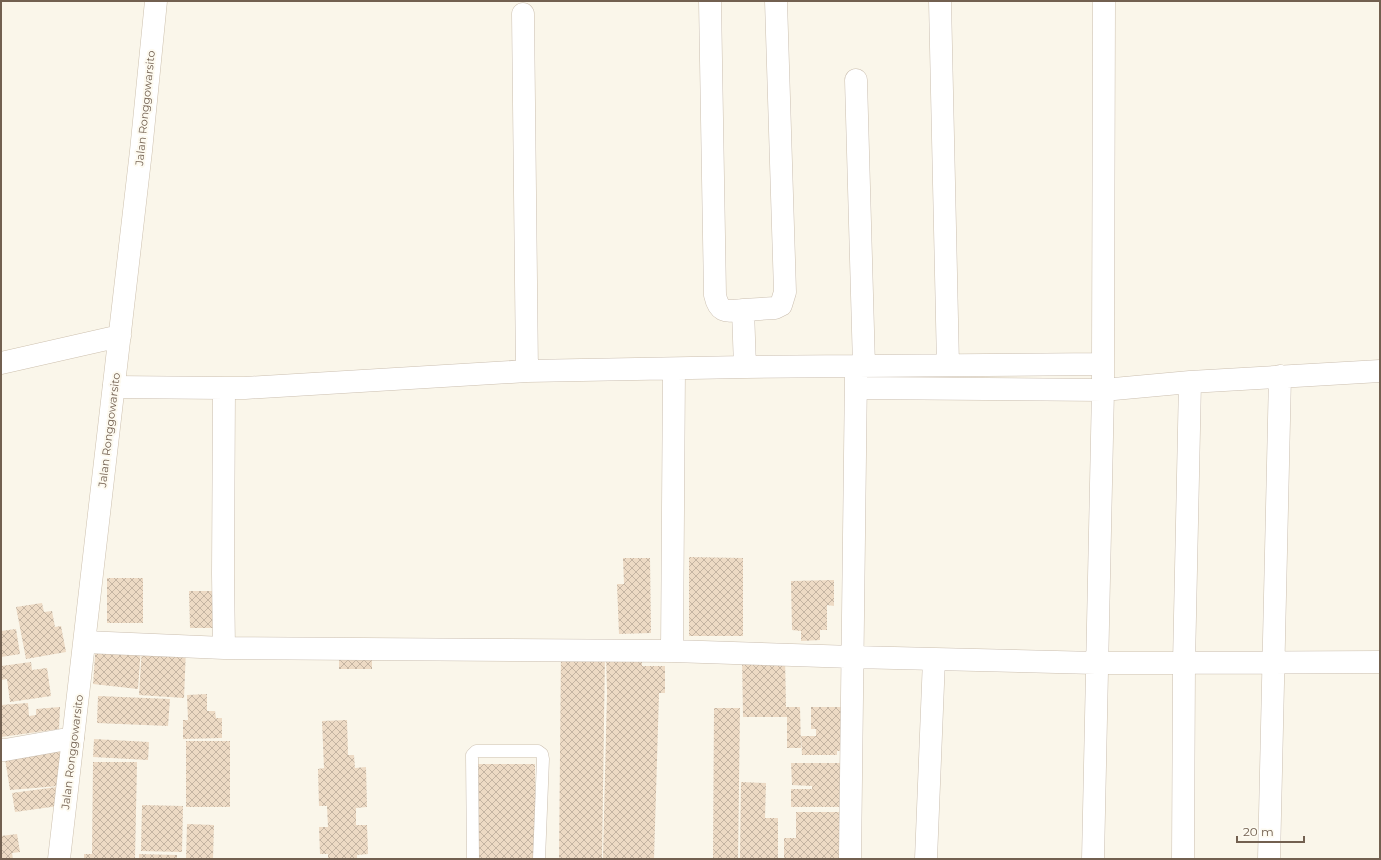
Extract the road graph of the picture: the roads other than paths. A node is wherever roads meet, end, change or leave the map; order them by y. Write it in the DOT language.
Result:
graph roads {
  1 [pos="156,1"];
  2 [pos="710,1"];
  3 [pos="776,1"];
  4 [pos="940,1"];
  5 [pos="1104,1"];
  6 [pos="524,14"];
  7 [pos="856,80"];
  8 [pos="743,310"];
  9 [pos="120,336"];
  10 [pos="1,363"];
  11 [pos="1103,364"];
  12 [pos="948,365"];
  13 [pos="860,366"];
  14 [pos="745,367"];
  15 [pos="674,369"];
  16 [pos="527,371"];
  17 [pos="1380,371"];
  18 [pos="1280,376"];
  19 [pos="1190,382"];
  20 [pos="114,387"];
  21 [pos="224,388"];
  22 [pos="857,388"];
  23 [pos="1103,390"];
  24 [pos="85,642"];
  25 [pos="224,648"];
  26 [pos="672,651"];
  27 [pos="853,657"];
  28 [pos="934,659"];
  29 [pos="1274,662"];
  30 [pos="1380,662"];
  31 [pos="1096,663"];
  32 [pos="1184,663"];
  33 [pos="73,738"];
  34 [pos="1,750"];
  35 [pos="59,859"];
  36 [pos="473,859"];
  37 [pos="540,859"];
  38 [pos="850,859"];
  39 [pos="926,859"];
  40 [pos="1093,859"];
  41 [pos="1183,859"];
  42 [pos="1269,859"];
  1 -- 9 [label="street, Jalan Ronggowarsito"];
  2 -- 8 [label="street"];
  3 -- 8 [label="street"];
  4 -- 12 [label="street"];
  5 -- 11 [label="street"];
  6 -- 16 [label="street"];
  7 -- 13 [label="street"];
  8 -- 14 [label="street"];
  9 -- 10 [label="street"];
  9 -- 20 [label="street, Jalan Ronggowarsito"];
  11 -- 12 [label="street"];
  11 -- 23 [label="street"];
  12 -- 13 [label="street"];
  13 -- 14 [label="street"];
  13 -- 22 [label="street"];
  14 -- 15 [label="street"];
  15 -- 16 [label="street"];
  15 -- 26 [label="street"];
  16 -- 21 [label="street"];
  17 -- 18 [label="street"];
  18 -- 19 [label="street"];
  18 -- 29 [label="street"];
  19 -- 23 [label="street"];
  19 -- 32 [label="street"];
  20 -- 21 [label="street"];
  20 -- 24 [label="street, Jalan Ronggowarsito"];
  21 -- 25 [label="street"];
  22 -- 23 [label="street"];
  22 -- 27 [label="street"];
  23 -- 31 [label="street"];
  24 -- 25 [label="street"];
  24 -- 33 [label="street, Jalan Ronggowarsito"];
  25 -- 26 [label="street"];
  26 -- 27 [label="street"];
  27 -- 28 [label="street"];
  27 -- 38 [label="street"];
  28 -- 31 [label="street"];
  28 -- 39 [label="street"];
  29 -- 30 [label="street"];
  29 -- 32 [label="street"];
  29 -- 42 [label="street"];
  31 -- 32 [label="street"];
  31 -- 40 [label="street"];
  32 -- 41 [label="street"];
  33 -- 34 [label="street"];
  33 -- 35 [label="street, Jalan Ronggowarsito"];
  36 -- 37 [label="lane"];
}
